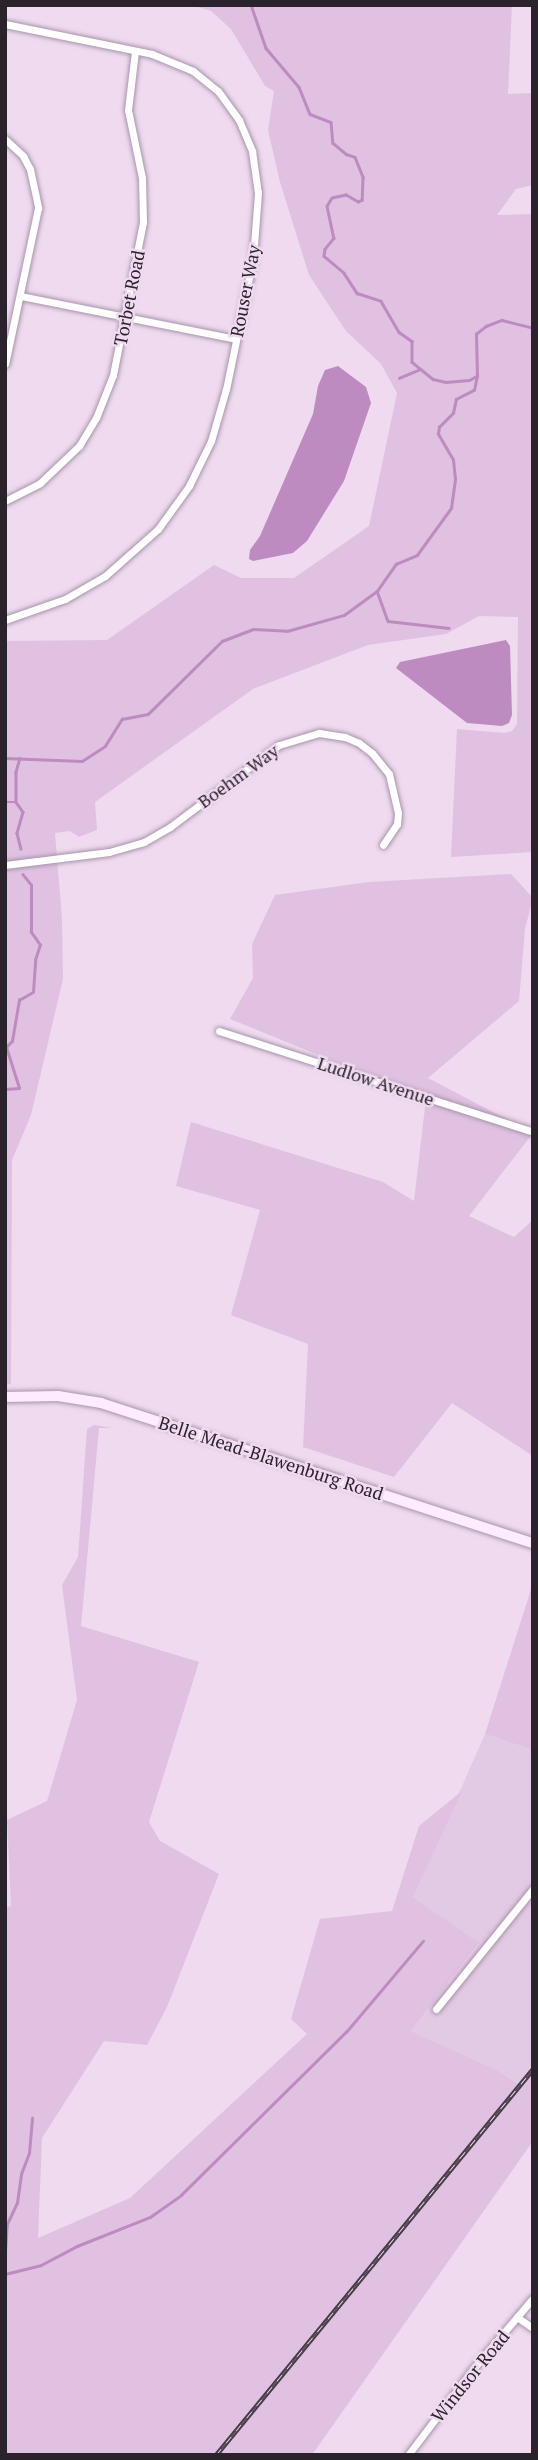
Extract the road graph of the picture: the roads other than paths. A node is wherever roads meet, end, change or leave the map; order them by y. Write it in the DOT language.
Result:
graph roads {
  1 [pos="5,24"];
  2 [pos="135,51"];
  3 [pos="5,139"];
  4 [pos="21,296"];
  5 [pos="125,317"];
  6 [pos="236,339"];
  7 [pos="5,365"];
  8 [pos="5,501"];
  9 [pos="5,620"];
  10 [pos="383,845"];
  11 [pos="5,865"];
  12 [pos="219,1031"];
  13 [pos="532,1130"];
  14 [pos="5,1397"];
  15 [pos="533,1543"];
  16 [pos="533,1889"];
  17 [pos="436,2009"];
  18 [pos="533,2298"];
  19 [pos="517,2317"];
  20 [pos="533,2329"];
  21 [pos="410,2452"];
  22 [pos="420,2455"];
  1 -- 2 [label="street, Rouser Way"];
  2 -- 5 [label="street, Torbet Road"];
  2 -- 6 [label="street, Rouser Way"];
  3 -- 4 [label="street"];
  4 -- 5 [label="street"];
  4 -- 7 [label="street"];
  5 -- 6 [label="street"];
  5 -- 8 [label="street, Torbet Road"];
  6 -- 9 [label="street, Rouser Way"];
  10 -- 11 [label="street, Boehm Way"];
  12 -- 13 [label="street, Ludlow Avenue"];
  14 -- 15 [label="street, Belle Mead-Blawenburg Road"];
  16 -- 17 [label="street"];
  18 -- 19 [label="street, Windsor Road"];
  19 -- 20 [label="street"];
  19 -- 21 [label="street, Windsor Road"];
  21 -- 22 [label="street"];
}
